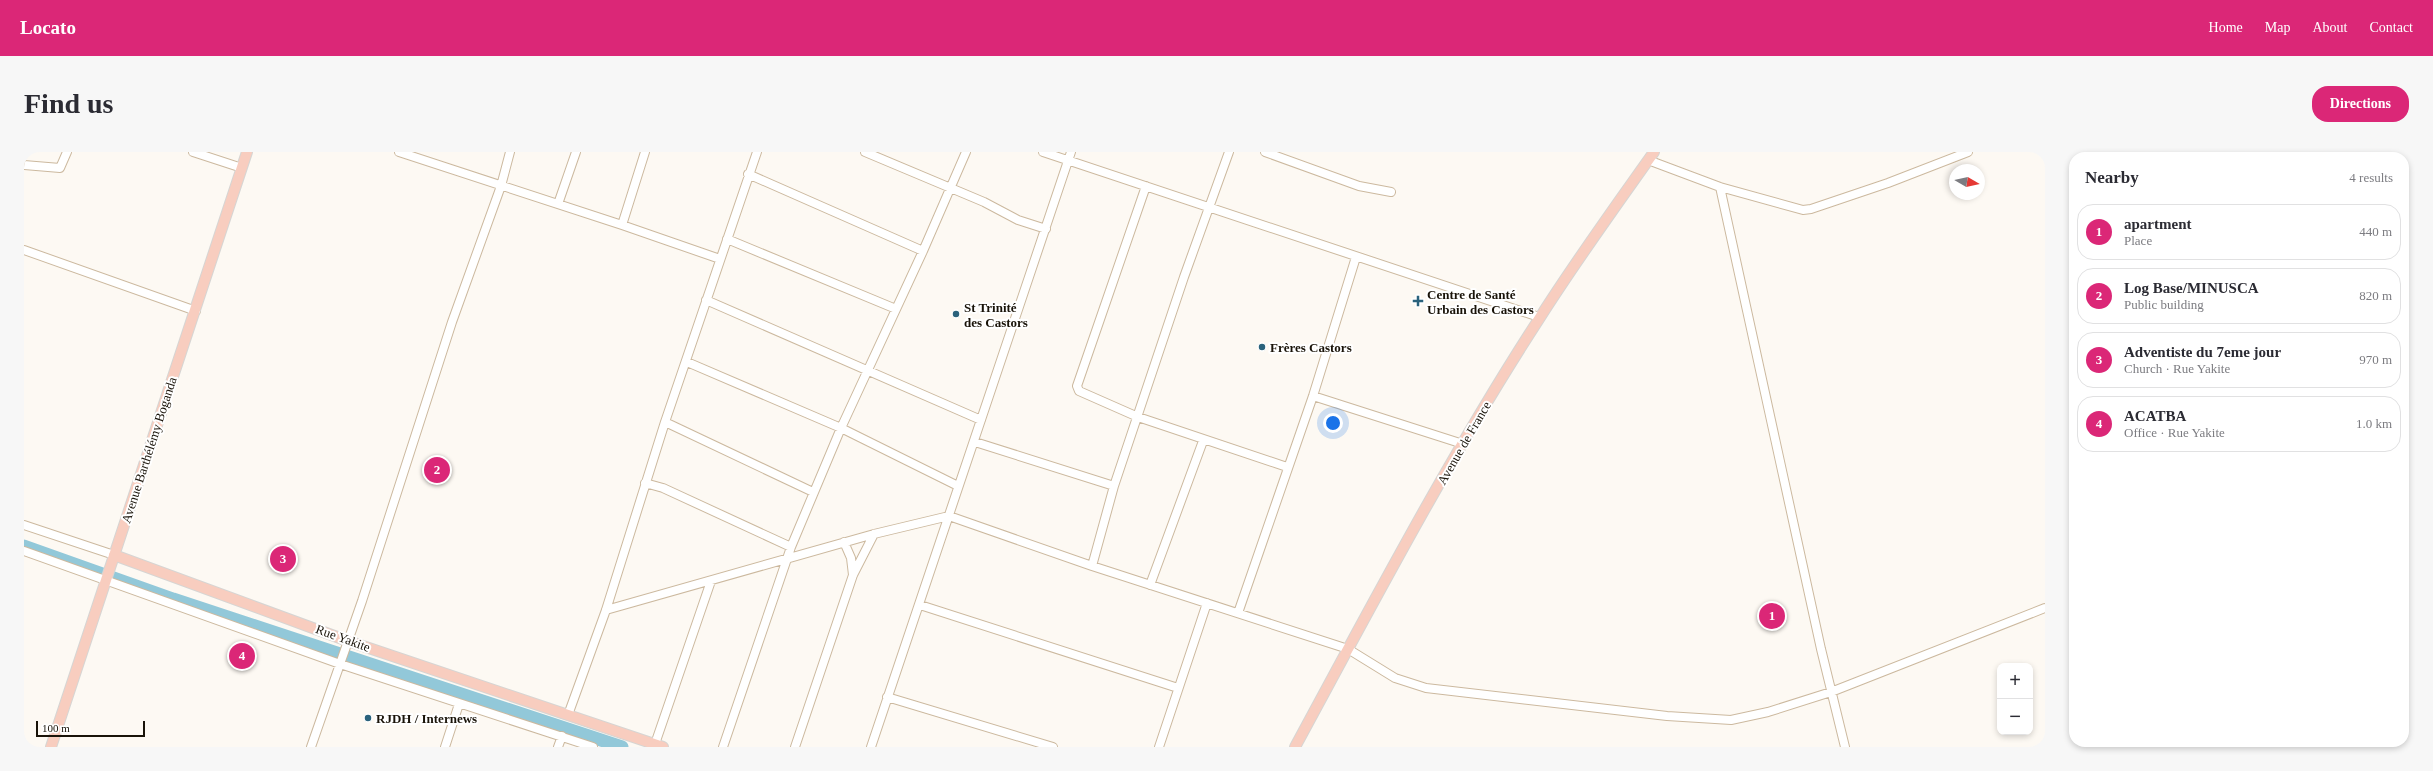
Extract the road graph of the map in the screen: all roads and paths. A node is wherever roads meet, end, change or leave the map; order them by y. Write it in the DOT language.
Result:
graph roads {
  1 [pos="67,152"];
  2 [pos="193,152"];
  3 [pos="247,152"];
  4 [pos="400,152"];
  5 [pos="510,152"];
  6 [pos="576,152"];
  7 [pos="645,152"];
  8 [pos="757,152"];
  9 [pos="865,152"];
  10 [pos="966,152"];
  11 [pos="1043,152"];
  12 [pos="1071,152"];
  13 [pos="1229,152"];
  14 [pos="1265,152"];
  15 [pos="1968,152"];
  16 [pos="1651,154"];
  17 [pos="1068,161"];
  18 [pos="24,165"];
  19 [pos="242,168"];
  20 [pos="748,174"];
  21 [pos="500,186"];
  22 [pos="1146,186"];
  23 [pos="949,187"];
  24 [pos="1720,187"];
  25 [pos="1391,192"];
  26 [pos="558,204"];
  27 [pos="1210,207"];
  28 [pos="622,225"];
  29 [pos="1046,229"];
  30 [pos="727,240"];
  31 [pos="24,250"];
  32 [pos="923,251"];
  33 [pos="1356,257"];
  34 [pos="720,260"];
  35 [pos="706,300"];
  36 [pos="896,309"];
  37 [pos="196,311"];
  38 [pos="1539,317"];
  39 [pos="687,362"];
  40 [pos="867,370"];
  41 [pos="1313,396"];
  42 [pos="1138,417"];
  43 [pos="981,420"];
  44 [pos="665,422"];
  45 [pos="841,428"];
  46 [pos="1203,440"];
  47 [pos="975,442"];
  48 [pos="1463,444"];
  49 [pos="1287,467"];
  50 [pos="645,483"];
  51 [pos="958,486"];
  52 [pos="1114,486"];
  53 [pos="813,492"];
  54 [pos="949,516"];
  55 [pos="24,525"];
  56 [pos="874,534"];
  57 [pos="844,542"];
  58 [pos="791,547"];
  59 [pos="24,551"];
  60 [pos="786,558"];
  61 [pos="113,559"];
  62 [pos="1092,566"];
  63 [pos="853,575"];
  64 [pos="106,580"];
  65 [pos="711,581"];
  66 [pos="1150,585"];
  67 [pos="1207,604"];
  68 [pos="920,605"];
  69 [pos="2045,608"];
  70 [pos="606,610"];
  71 [pos="1238,613"];
  72 [pos="348,641"];
  73 [pos="1348,649"];
  74 [pos="340,664"];
  75 [pos="1178,688"];
  76 [pos="1831,692"];
  77 [pos="887,697"];
  78 [pos="459,704"];
  79 [pos="568,715"];
  80 [pos="562,736"];
  81 [pos="659,746"];
  82 [pos="51,747"];
  83 [pos="311,747"];
  84 [pos="445,747"];
  85 [pos="558,747"];
  86 [pos="593,747"];
  87 [pos="723,747"];
  88 [pos="796,747"];
  89 [pos="871,747"];
  90 [pos="1053,747"];
  91 [pos="1159,747"];
  92 [pos="1295,747"];
  93 [pos="1845,747"];
  1 -- 18 [label="street"];
  2 -- 19 [label="street"];
  3 -- 19 [label="main road, Avenue Barthélémy Boganda"];
  4 -- 21 [label="street"];
  5 -- 21 [label="street"];
  6 -- 26 [label="street"];
  7 -- 28 [label="street"];
  8 -- 20 [label="street"];
  9 -- 23 [label="street"];
  10 -- 23 [label="street"];
  11 -- 17 [label="street"];
  12 -- 17 [label="street"];
  13 -- 27 [label="street"];
  14 -- 25 [label="street"];
  15 -- 24 [label="street"];
  16 -- 24 [label="street"];
  16 -- 38 [label="main road, Avenue de France"];
  17 -- 22 [label="street"];
  17 -- 29 [label="street"];
  19 -- 37 [label="main road, Avenue Barthélémy Boganda"];
  20 -- 30 [label="street"];
  20 -- 32 [label="street"];
  21 -- 26 [label="street"];
  21 -- 72 [label="street"];
  22 -- 27 [label="street"];
  22 -- 42 [label="street"];
  23 -- 29 [label="street"];
  23 -- 32 [label="street"];
  24 -- 76 [label="street"];
  26 -- 28 [label="street"];
  27 -- 33 [label="street"];
  27 -- 42 [label="street"];
  28 -- 34 [label="street"];
  29 -- 43 [label="street"];
  30 -- 34 [label="street"];
  30 -- 36 [label="street"];
  31 -- 37 [label="street"];
  32 -- 36 [label="street"];
  33 -- 38 [label="street"];
  33 -- 41 [label="street"];
  34 -- 35 [label="street"];
  35 -- 39 [label="street"];
  35 -- 40 [label="street"];
  36 -- 40 [label="street"];
  37 -- 61 [label="main road, Avenue Barthélémy Boganda"];
  38 -- 48 [label="main road, Avenue de France"];
  39 -- 44 [label="street"];
  39 -- 45 [label="street"];
  40 -- 43 [label="street"];
  40 -- 45 [label="street"];
  41 -- 48 [label="street"];
  41 -- 49 [label="street"];
  42 -- 46 [label="street"];
  42 -- 52 [label="street"];
  43 -- 47 [label="street"];
  44 -- 50 [label="street"];
  44 -- 53 [label="street"];
  45 -- 51 [label="street"];
  45 -- 53 [label="street"];
  46 -- 49 [label="street"];
  46 -- 66 [label="street"];
  47 -- 51 [label="street"];
  47 -- 52 [label="street"];
  48 -- 73 [label="main road, Avenue de France"];
  49 -- 71 [label="street"];
  50 -- 58 [label="street"];
  50 -- 70 [label="street"];
  51 -- 54 [label="street"];
  52 -- 62 [label="street"];
  53 -- 58 [label="street"];
  54 -- 56 [label="street"];
  54 -- 62 [label="street"];
  54 -- 68 [label="street"];
  55 -- 61 [label="street, Rue Yakite"];
  56 -- 57 [label="street"];
  56 -- 63 [label="street"];
  57 -- 60 [label="street"];
  57 -- 63 [label="street"];
  58 -- 60 [label="street"];
  59 -- 64 [label="street"];
  60 -- 65 [label="street"];
  60 -- 87 [label="street"];
  61 -- 64 [label="main road, Avenue Barthélémy Boganda"];
  61 -- 72 [label="main road, Rue Yakite"];
  62 -- 66 [label="street"];
  63 -- 88 [label="street"];
  64 -- 74 [label="street"];
  64 -- 82 [label="main road, Avenue Barthélémy Boganda"];
  65 -- 70 [label="street"];
  65 -- 81 [label="street"];
  66 -- 67 [label="street"];
  67 -- 71 [label="street"];
  67 -- 75 [label="street"];
  68 -- 75 [label="street"];
  68 -- 77 [label="street"];
  69 -- 76 [label="street"];
  70 -- 79 [label="street"];
  71 -- 73 [label="street"];
  72 -- 74 [label="street"];
  72 -- 79 [label="main road, Rue Yakite"];
  73 -- 76 [label="street"];
  73 -- 92 [label="main road, Avenue de France"];
  74 -- 78 [label="street"];
  74 -- 83 [label="street"];
  75 -- 91 [label="street"];
  76 -- 93 [label="street"];
  77 -- 89 [label="street"];
  77 -- 90 [label="street"];
  78 -- 80 [label="street"];
  78 -- 84 [label="street"];
  79 -- 81 [label="main road, Rue Yakite"];
  80 -- 85 [label="street"];
  80 -- 86 [label="street"];
}
